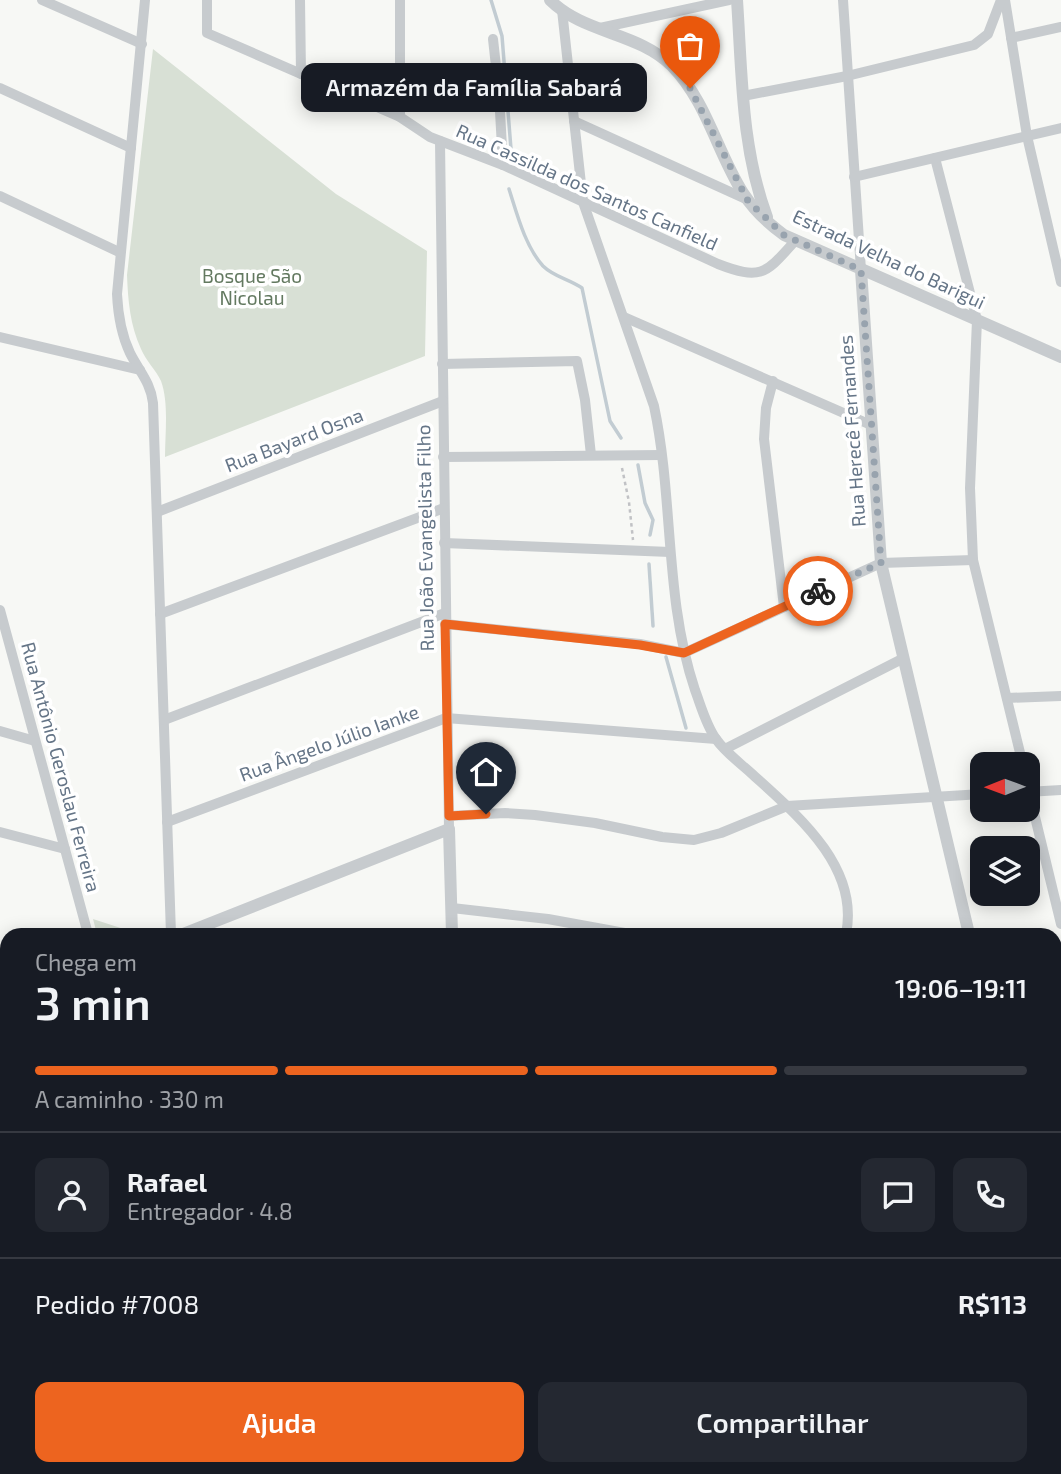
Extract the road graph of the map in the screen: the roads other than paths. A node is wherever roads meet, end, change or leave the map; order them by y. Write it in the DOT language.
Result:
graph roads {
  1 [pos="42,0"];
  2 [pos="145,0"];
  3 [pos="207,0"];
  4 [pos="300,0"];
  5 [pos="400,0"];
  6 [pos="550,0"];
  7 [pos="729,0"];
  8 [pos="737,0"];
  9 [pos="843,0"];
  10 [pos="1003,0"];
  11 [pos="562,10"];
  12 [pos="1061,27"];
  13 [pos="600,29"];
  14 [pos="1012,38"];
  15 [pos="493,39"];
  16 [pos="142,44"];
  17 [pos="301,74"];
  18 [pos="847,76"];
  19 [pos="0,88"];
  20 [pos="743,96"];
  21 [pos="400,117"];
  22 [pos="574,121"];
  23 [pos="1061,128"];
  24 [pos="1027,136"];
  25 [pos="440,141"];
  26 [pos="131,148"];
  27 [pos="935,158"];
  28 [pos="503,165"];
  29 [pos="854,177"];
  30 [pos="0,196"];
  31 [pos="748,201"];
  32 [pos="583,202"];
  33 [pos="769,222"];
  34 [pos="795,241"];
  35 [pos="119,252"];
  36 [pos="861,270"];
  37 [pos="1061,282"];
  38 [pos="624,317"];
  39 [pos="977,320"];
  40 [pos="0,337"];
  41 [pos="1061,357"];
  42 [pos="442,364"];
  43 [pos="140,370"];
  44 [pos="774,382"];
  45 [pos="443,401"];
  46 [pos="870,425"];
  47 [pos="591,455"];
  48 [pos="662,455"];
  49 [pos="443,457"];
  50 [pos="444,508"];
  51 [pos="157,512"];
  52 [pos="444,543"];
  53 [pos="670,552"];
  54 [pos="973,560"];
  55 [pos="881,563"];
  56 [pos="784,607"];
  57 [pos="0,610"];
  58 [pos="160,614"];
  59 [pos="445,619"];
  60 [pos="3,628"];
  61 [pos="684,653"];
  62 [pos="904,658"];
  63 [pos="1061,695"];
  64 [pos="1007,698"];
  65 [pos="446,718"];
  66 [pos="164,720"];
  67 [pos="0,731"];
  68 [pos="716,740"];
  69 [pos="35,741"];
  70 [pos="725,749"];
  71 [pos="1020,752"];
  72 [pos="1040,789"];
  73 [pos="1061,790"];
  74 [pos="970,795"];
  75 [pos="936,797"];
  76 [pos="787,806"];
  77 [pos="449,816"];
  78 [pos="167,822"];
  79 [pos="1038,822"];
  80 [pos="449,830"];
  81 [pos="0,832"];
  82 [pos="65,849"];
  83 [pos="1056,886"];
  84 [pos="452,908"];
  85 [pos="1061,924"];
  86 [pos="86,928"];
  87 [pos="171,928"];
  88 [pos="198,928"];
  89 [pos="452,928"];
  90 [pos="597,928"];
  91 [pos="846,928"];
  92 [pos="968,928"];
  1 -- 16 [label="street"];
  2 -- 16 [label="street"];
  3 -- 17 [label="street, Rua Cassilda dos Santos Canfield"];
  4 -- 17 [label="street"];
  5 -- 21 [label="street"];
  6 -- 11 [label="street, Estrada Velha do Barigui"];
  7 -- 13 [label="street"];
  8 -- 20 [label="street"];
  9 -- 18 [label="street, Rua Herecê Fernandes"];
  10 -- 14 [label="street"];
  10 -- 18 [label="street"];
  11 -- 13 [label="street, Estrada Velha do Barigui"];
  11 -- 22 [label="street"];
  12 -- 14 [label="street"];
  13 -- 31 [label="street, Estrada Velha do Barigui"];
  14 -- 24 [label="street"];
  15 -- 28 [label="street"];
  16 -- 26 [label="street"];
  17 -- 21 [label="street, Rua Cassilda dos Santos Canfield"];
  18 -- 20 [label="street"];
  18 -- 29 [label="street, Rua Herecê Fernandes"];
  19 -- 26 [label="street"];
  20 -- 33 [label="street"];
  21 -- 25 [label="street, Rua Cassilda dos Santos Canfield"];
  22 -- 31 [label="street"];
  22 -- 32 [label="street"];
  23 -- 24 [label="street"];
  24 -- 27 [label="street"];
  24 -- 37 [label="street"];
  25 -- 28 [label="street, Rua Cassilda dos Santos Canfield"];
  25 -- 42 [label="street, Rua João Evangelista Filho"];
  26 -- 35 [label="street"];
  27 -- 29 [label="street"];
  27 -- 39 [label="street"];
  28 -- 32 [label="street, Rua Cassilda dos Santos Canfield"];
  29 -- 36 [label="street, Rua Herecê Fernandes"];
  30 -- 35 [label="street"];
  31 -- 33 [label="street, Estrada Velha do Barigui"];
  32 -- 34 [label="street, Rua Cassilda dos Santos Canfield"];
  32 -- 38 [label="street"];
  33 -- 34 [label="street, Estrada Velha do Barigui"];
  34 -- 36 [label="street, Estrada Velha do Barigui"];
  35 -- 43 [label="street"];
  36 -- 39 [label="street, Estrada Velha do Barigui"];
  36 -- 46 [label="street, Rua Herecê Fernandes"];
  38 -- 44 [label="street"];
  38 -- 48 [label="street"];
  39 -- 41 [label="street, Estrada Velha do Barigui"];
  39 -- 54 [label="street"];
  40 -- 43 [label="street"];
  42 -- 45 [label="street, Rua João Evangelista Filho"];
  42 -- 47 [label="street"];
  43 -- 51 [label="street"];
  44 -- 46 [label="street"];
  44 -- 56 [label="street"];
  45 -- 49 [label="street, Rua João Evangelista Filho"];
  45 -- 51 [label="street, Rua Bayard Osna"];
  46 -- 55 [label="street, Rua Herecê Fernandes"];
  47 -- 48 [label="street"];
  47 -- 49 [label="street"];
  48 -- 53 [label="street"];
  49 -- 50 [label="street, Rua João Evangelista Filho"];
  50 -- 52 [label="street, Rua João Evangelista Filho"];
  50 -- 58 [label="street"];
  51 -- 58 [label="street"];
  52 -- 53 [label="street"];
  52 -- 59 [label="street, Rua João Evangelista Filho"];
  53 -- 61 [label="street"];
  54 -- 55 [label="street"];
  54 -- 64 [label="street"];
  55 -- 56 [label="street"];
  55 -- 62 [label="street, Rua Herecê Fernandes"];
  56 -- 61 [label="street"];
  57 -- 60 [label="street, Rua Antônio Geroslau Ferreira"];
  58 -- 66 [label="street"];
  59 -- 61 [label="street"];
  59 -- 65 [label="street, Rua João Evangelista Filho"];
  59 -- 66 [label="street"];
  60 -- 69 [label="street, Rua Antônio Geroslau Ferreira"];
  61 -- 68 [label="street"];
  62 -- 70 [label="street"];
  62 -- 75 [label="street, Rua Herecê Fernandes"];
  63 -- 64 [label="street"];
  64 -- 71 [label="street"];
  65 -- 68 [label="street, Rua Ângelo Júlio Ianke"];
  65 -- 77 [label="street, Rua João Evangelista Filho"];
  65 -- 78 [label="street, Rua Ângelo Júlio Ianke"];
  66 -- 78 [label="street"];
  67 -- 69 [label="street"];
  68 -- 70 [label="street"];
  69 -- 82 [label="street, Rua Antônio Geroslau Ferreira"];
  70 -- 76 [label="street"];
  72 -- 73 [label="street"];
  74 -- 75 [label="street"];
  75 -- 76 [label="street"];
  75 -- 92 [label="street, Rua Herecê Fernandes"];
  76 -- 77 [label="street"];
  76 -- 91 [label="street"];
  77 -- 80 [label="street, Rua João Evangelista Filho"];
  78 -- 87 [label="street"];
  79 -- 83 [label="street"];
  80 -- 84 [label="street, Rua João Evangelista Filho"];
  80 -- 88 [label="street"];
  81 -- 82 [label="street"];
  82 -- 86 [label="street, Rua Antônio Geroslau Ferreira"];
  83 -- 85 [label="street"];
  84 -- 89 [label="street, Rua João Evangelista Filho"];
  84 -- 90 [label="street"];
}
